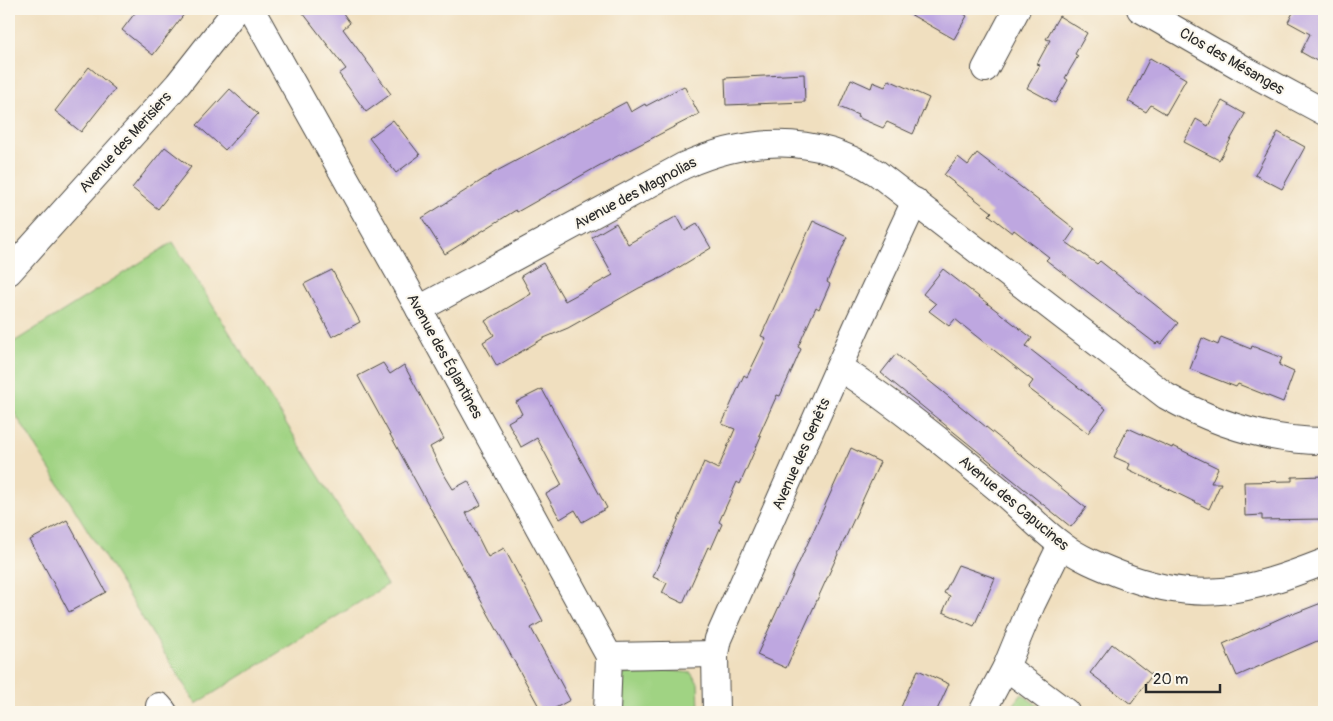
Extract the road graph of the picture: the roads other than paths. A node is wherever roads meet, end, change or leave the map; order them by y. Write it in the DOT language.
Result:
graph roads {
  1 [pos="237,9"];
  2 [pos="251,9"];
  3 [pos="1017,9"];
  4 [pos="1140,9"];
  5 [pos="985,70"];
  6 [pos="1324,112"];
  7 [pos="915,201"];
  8 [pos="9,272"];
  9 [pos="419,309"];
  10 [pos="840,368"];
  11 [pos="1324,441"];
  12 [pos="1061,545"];
  13 [pos="1324,562"];
  14 [pos="715,654"];
  15 [pos="609,656"];
  16 [pos="1006,667"];
  17 [pos="608,712"];
  18 [pos="716,712"];
  19 [pos="982,712"];
  20 [pos="1066,712"];
  1 -- 8 [label="street, Avenue des Merisiers"];
  2 -- 9 [label="street, Avenue des Églantines"];
  3 -- 5 [label="street"];
  4 -- 6 [label="street, Clos des Mésanges"];
  7 -- 9 [label="street, Avenue des Magnolias"];
  7 -- 10 [label="street, Avenue des Genêts"];
  7 -- 11 [label="street"];
  9 -- 15 [label="street, Avenue des Églantines"];
  10 -- 12 [label="street, Avenue des Capucines"];
  10 -- 14 [label="street, Avenue des Genêts"];
  12 -- 13 [label="street, Avenue des Capucines"];
  12 -- 16 [label="street"];
  14 -- 15 [label="street"];
  14 -- 18 [label="street, Avenue des Genêts"];
  15 -- 17 [label="street, Avenue des Églantines"];
  16 -- 19 [label="street"];
  16 -- 20 [label="street"];
}
